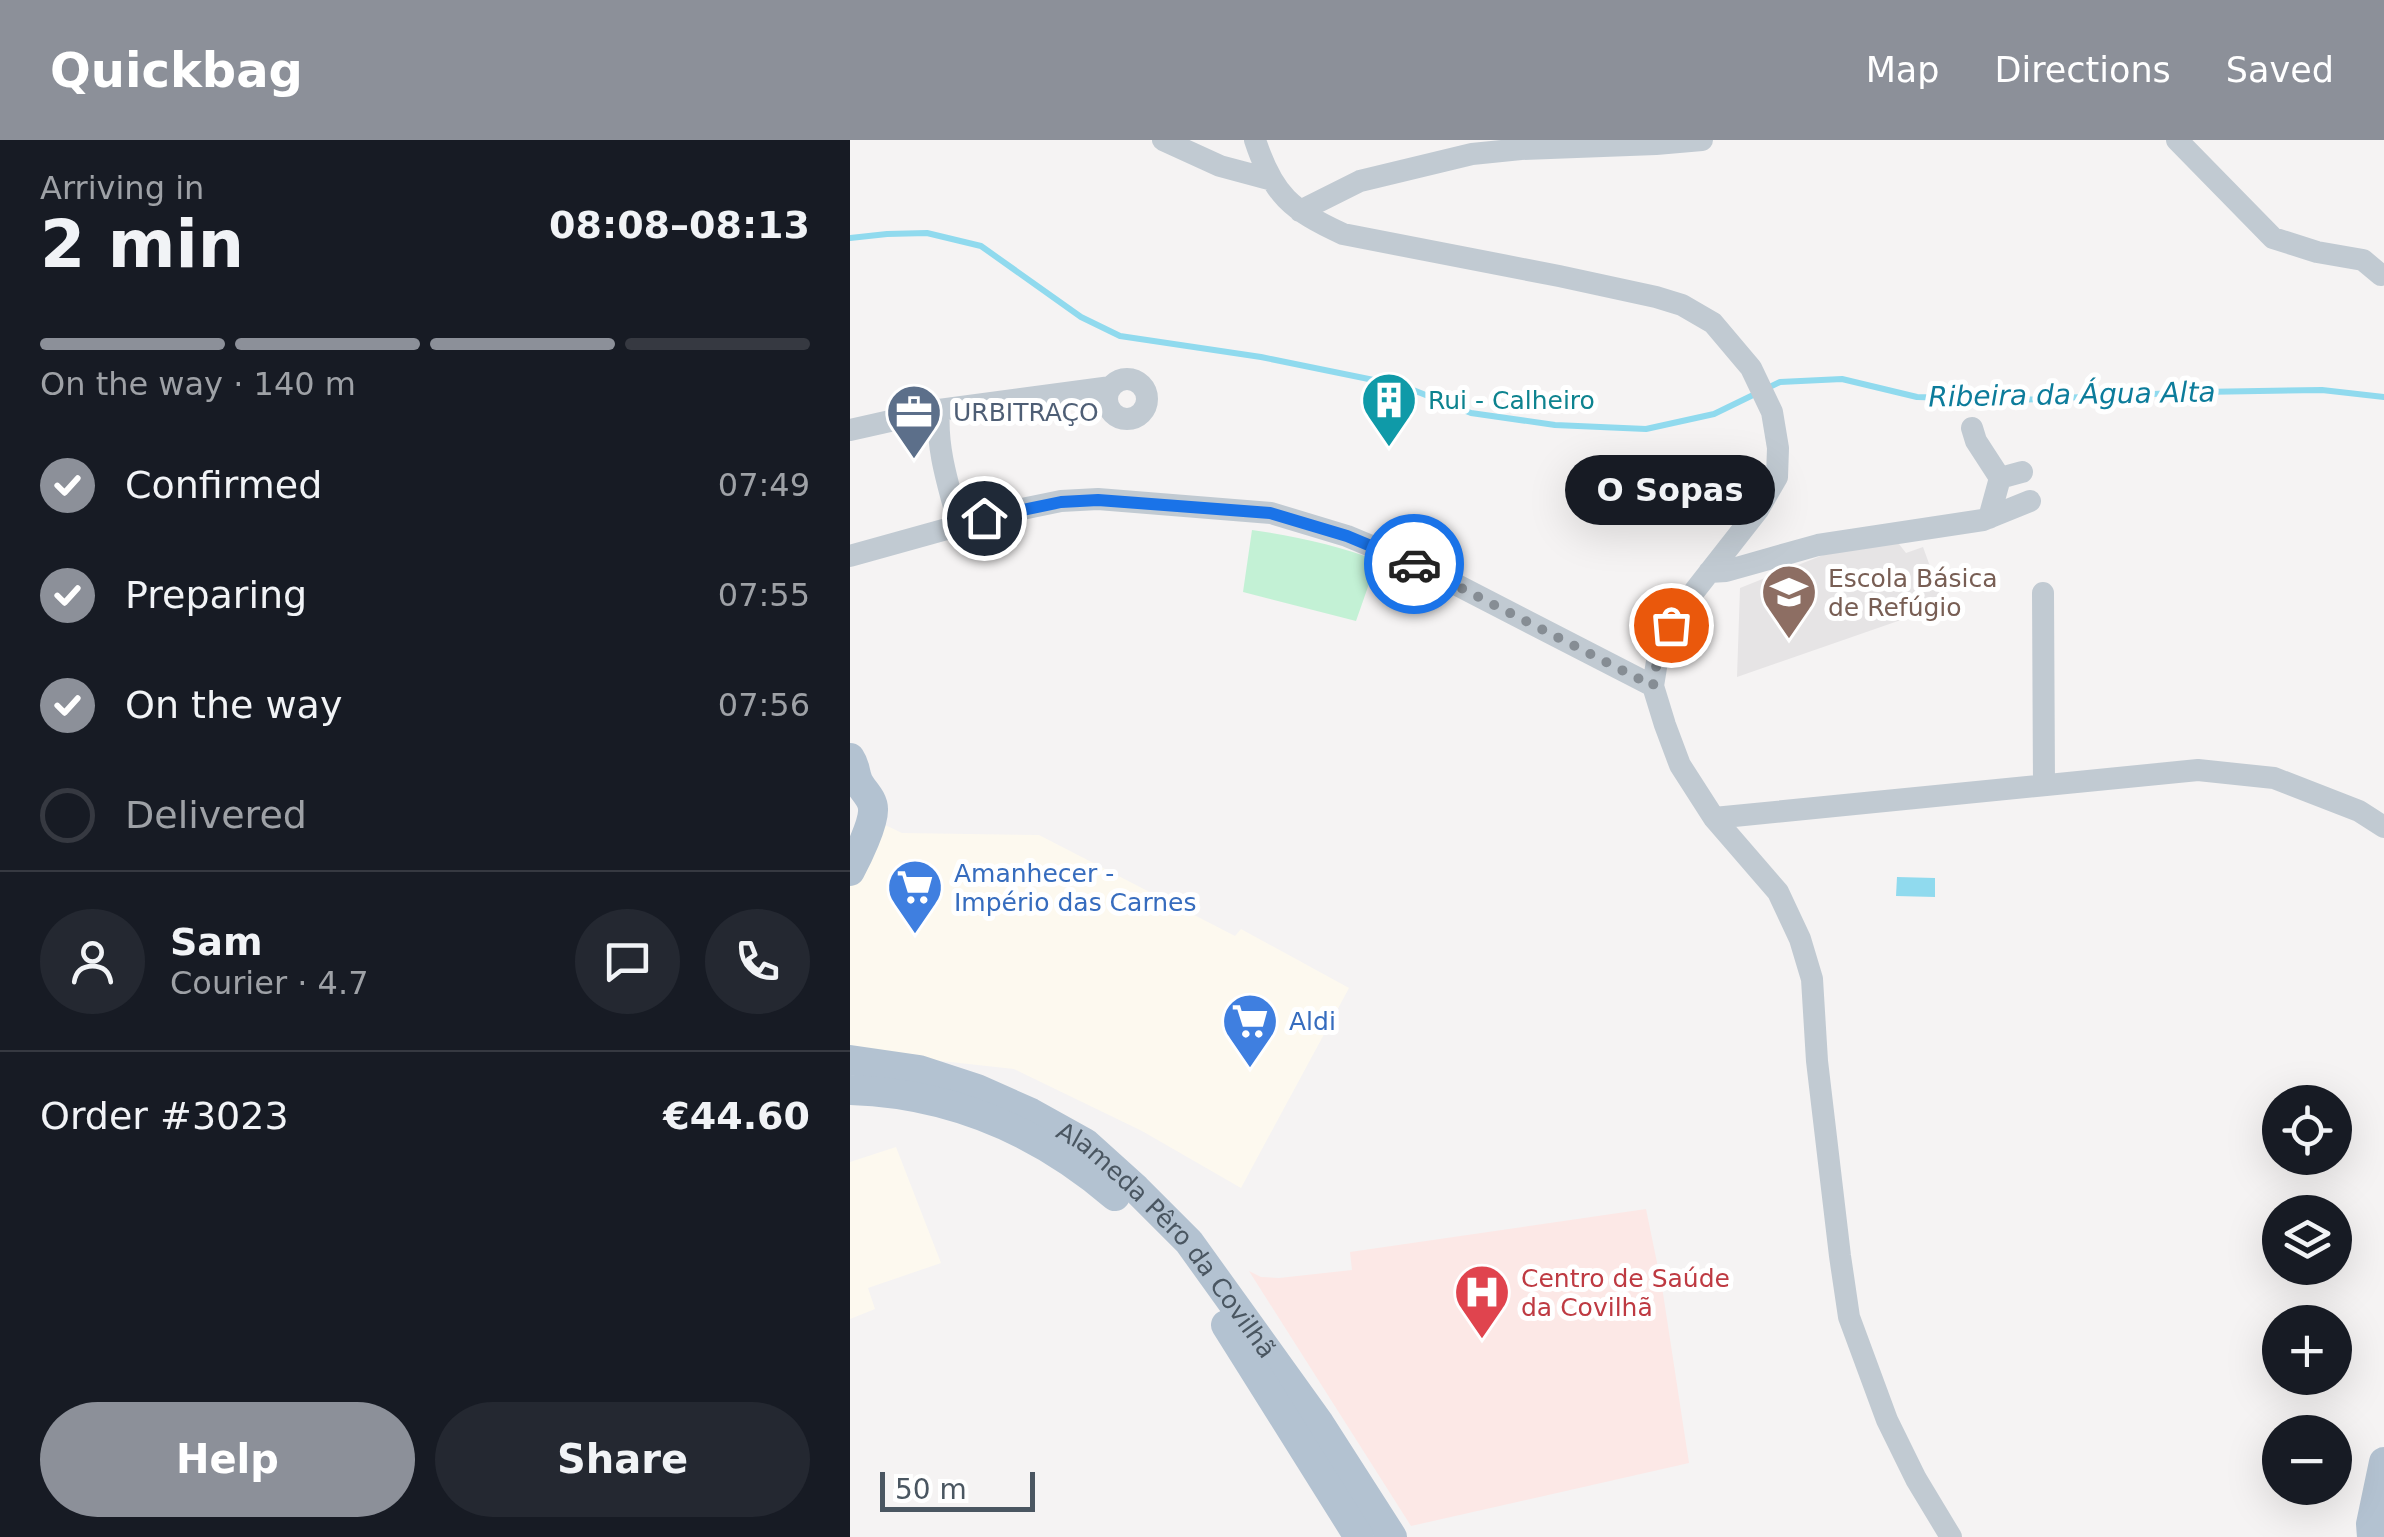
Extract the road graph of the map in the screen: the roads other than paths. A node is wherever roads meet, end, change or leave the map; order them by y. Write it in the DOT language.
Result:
graph roads {
  1 [pos="1163,140"];
  2 [pos="1255,140"];
  3 [pos="1702,140"];
  4 [pos="2176,140"];
  5 [pos="1521,144"];
  6 [pos="1272,180"];
  7 [pos="1300,211"];
  8 [pos="2382,276"];
  9 [pos="1112,387"];
  10 [pos="939,410"];
  11 [pos="1972,428"];
  12 [pos="850,430"];
  13 [pos="2030,501"];
  14 [pos="1989,518"];
  15 [pos="959,524"];
  16 [pos="850,556"];
  17 [pos="1709,572"];
  18 [pos="2042,593"];
  19 [pos="1653,686"];
  20 [pos="853,773"];
  21 [pos="2044,784"];
  22 [pos="1714,818"];
  23 [pos="2384,827"];
  24 [pos="850,871"];
  25 [pos="850,1060"];
  26 [pos="850,1090"];
  27 [pos="2384,1462"];
  28 [pos="1359,1537"];
  29 [pos="1392,1537"];
  30 [pos="1952,1537"];
  31 [pos="2372,1537"];
  1 -- 6 [label="street"];
  2 -- 6 [label="street"];
  3 -- 5 [label="street"];
  4 -- 8 [label="street"];
  5 -- 7 [label="street"];
  6 -- 7 [label="street"];
  7 -- 17 [label="street"];
  9 -- 10 [label="street"];
  10 -- 12 [label="street"];
  10 -- 15 [label="street"];
  11 -- 14 [label="street"];
  13 -- 14 [label="street"];
  14 -- 17 [label="street"];
  15 -- 16 [label="street"];
  15 -- 19 [label="street"];
  17 -- 19 [label="street"];
  18 -- 21 [label="street"];
  19 -- 22 [label="street"];
  20 -- 24 [label="main road"];
  21 -- 22 [label="street"];
  21 -- 23 [label="street"];
  22 -- 30 [label="street"];
  25 -- 29 [label="main road, Alameda Pêro da Covilhã"];
  26 -- 28 [label="main road, Alameda Pêro da Covilhã"];
  27 -- 31 [label="main road"];
}
